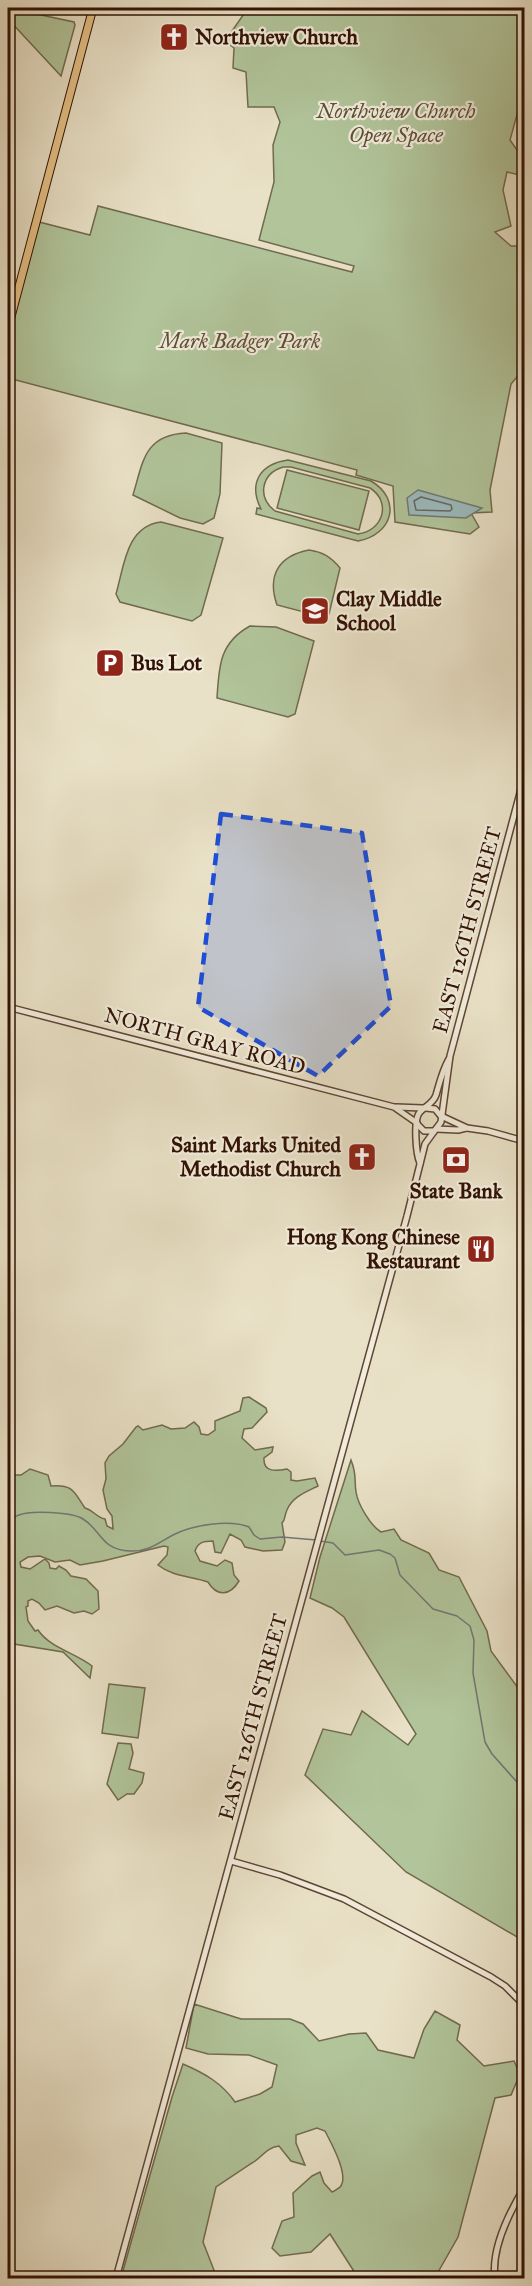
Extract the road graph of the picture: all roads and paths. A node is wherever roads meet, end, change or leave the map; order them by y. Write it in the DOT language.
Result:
graph roads {
  1 [pos="93,8"];
  2 [pos="8,328"];
  3 [pos="525,778"];
  4 [pos="8,1007"];
  5 [pos="450,1056"];
  6 [pos="394,1107"];
  7 [pos="425,1108"];
  8 [pos="440,1115"];
  9 [pos="417,1123"];
  10 [pos="467,1128"];
  11 [pos="436,1130"];
  12 [pos="525,1141"];
  13 [pos="420,1163"];
  14 [pos="231,1861"];
  15 [pos="525,2005"];
  16 [pos="525,2188"];
  17 [pos="116,2278"];
  18 [pos="495,2278"];
  1 -- 2 [label="main road"];
  3 -- 5 [label="street, EAST 126TH STREET"];
  4 -- 6 [label="street, NORTH GRAY ROAD"];
  5 -- 7 [label="street, EAST 126TH STREET"];
  5 -- 8 [label="street, EAST 126TH STREET"];
  6 -- 7 [label="street, NORTH GRAY ROAD"];
  6 -- 9 [label="street, NORTH GRAY ROAD"];
  7 -- 8 [label="street"];
  7 -- 9 [label="street"];
  8 -- 10 [label="street"];
  8 -- 11 [label="street"];
  9 -- 11 [label="street"];
  9 -- 13 [label="street, EAST 126TH STREET"];
  10 -- 11 [label="street"];
  10 -- 12 [label="street"];
  11 -- 13 [label="street, EAST 126TH STREET"];
  13 -- 14 [label="street, EAST 126TH STREET"];
  14 -- 15 [label="street"];
  14 -- 17 [label="street, EAST 126TH STREET"];
  16 -- 18 [label="street"];
}
